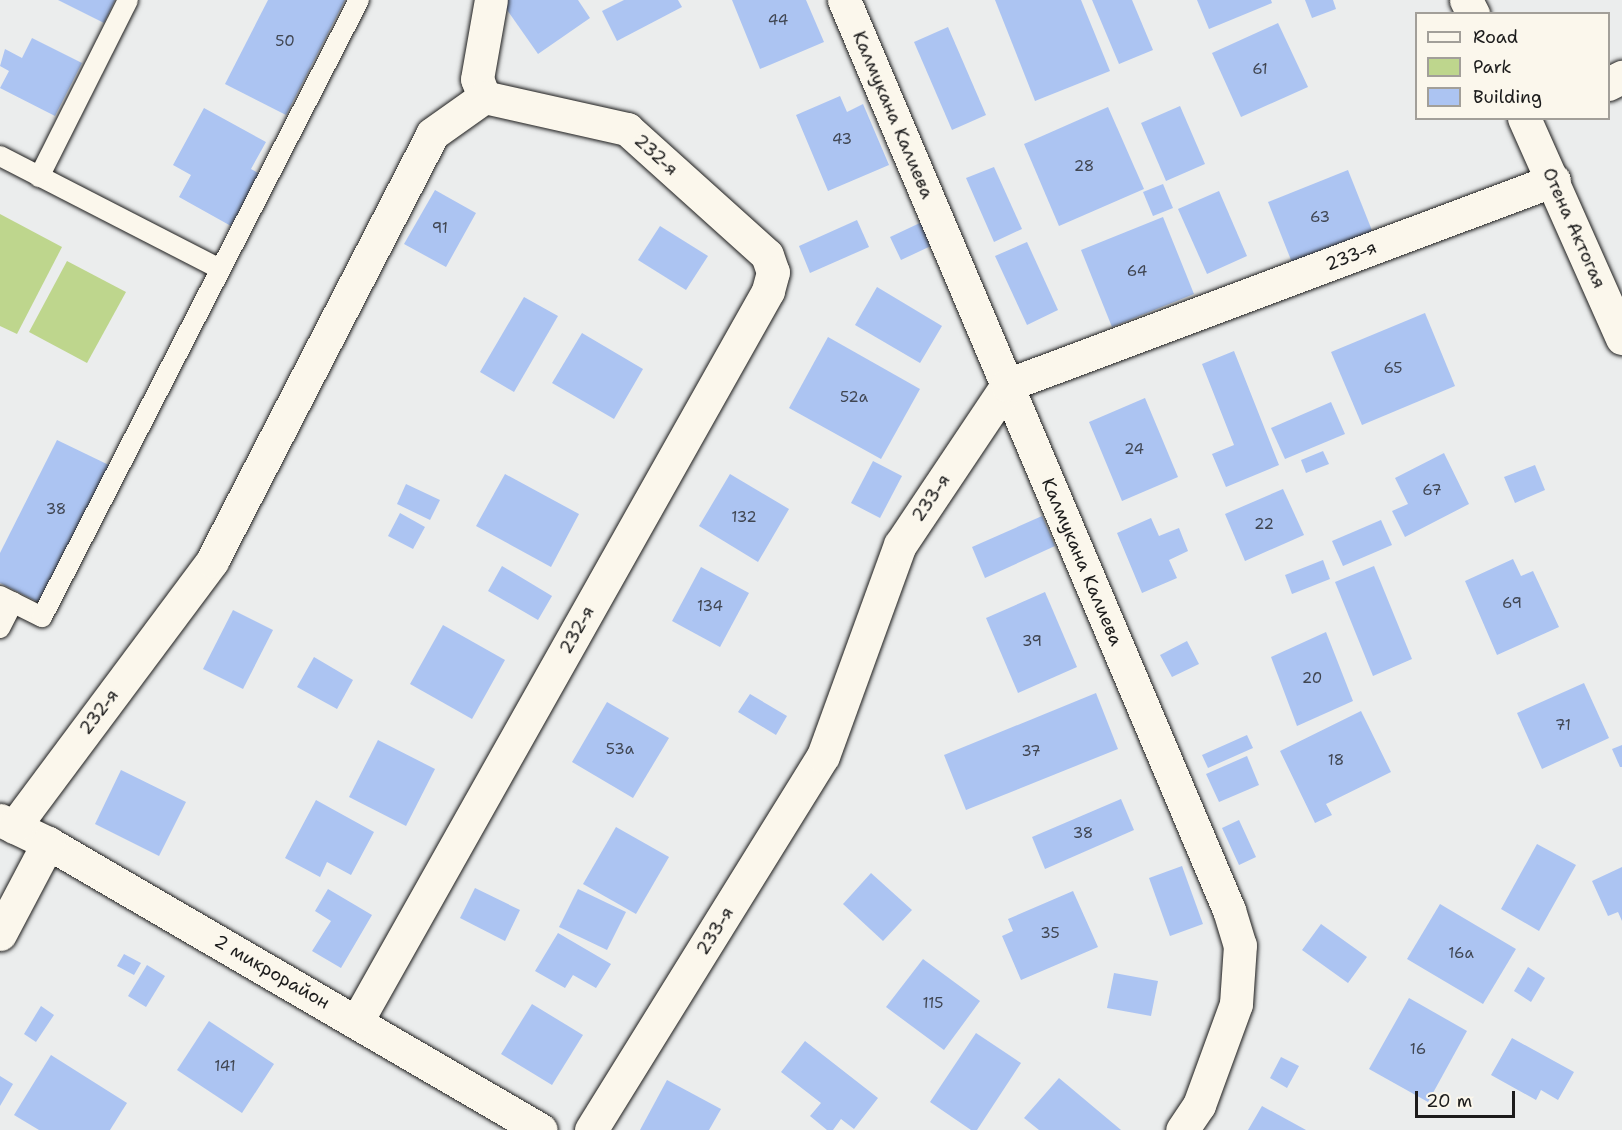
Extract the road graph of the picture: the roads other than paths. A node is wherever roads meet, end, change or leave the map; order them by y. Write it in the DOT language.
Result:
graph roads {
  1 [pos="128,0"];
  2 [pos="359,0"];
  3 [pos="491,0"];
  4 [pos="844,0"];
  5 [pos="484,97"];
  6 [pos="1531,121"];
  7 [pos="0,156"];
  8 [pos="39,177"];
  9 [pos="1554,180"];
  10 [pos="219,270"];
  11 [pos="1620,325"];
  12 [pos="1007,385"];
  13 [pos="6,599"];
  14 [pos="0,628"];
  15 [pos="7,823"];
  16 [pos="48,843"];
  17 [pos="0,934"];
  18 [pos="357,1021"];
  19 [pos="541,1130"];
  20 [pos="591,1130"];
  21 [pos="1182,1130"];
  1 -- 8 [label="lane"];
  2 -- 10 [label="lane"];
  3 -- 5 [label="street"];
  4 -- 12 [label="street, Калмукана Калиева"];
  5 -- 15 [label="street, 232-я"];
  5 -- 18 [label="street, 232-я"];
  6 -- 9 [label="street, Отена Актогая"];
  7 -- 8 [label="lane"];
  8 -- 10 [label="lane"];
  9 -- 11 [label="street, Отена Актогая"];
  9 -- 12 [label="street, 233-я"];
  10 -- 13 [label="lane"];
  12 -- 20 [label="street, 233-я"];
  12 -- 21 [label="street, Калмукана Калиева"];
  13 -- 14 [label="lane"];
  15 -- 16 [label="street, 2 микрорайон"];
  16 -- 17 [label="street"];
  16 -- 18 [label="street, 2 микрорайон"];
  18 -- 19 [label="street, 2 микрорайон"];
}
